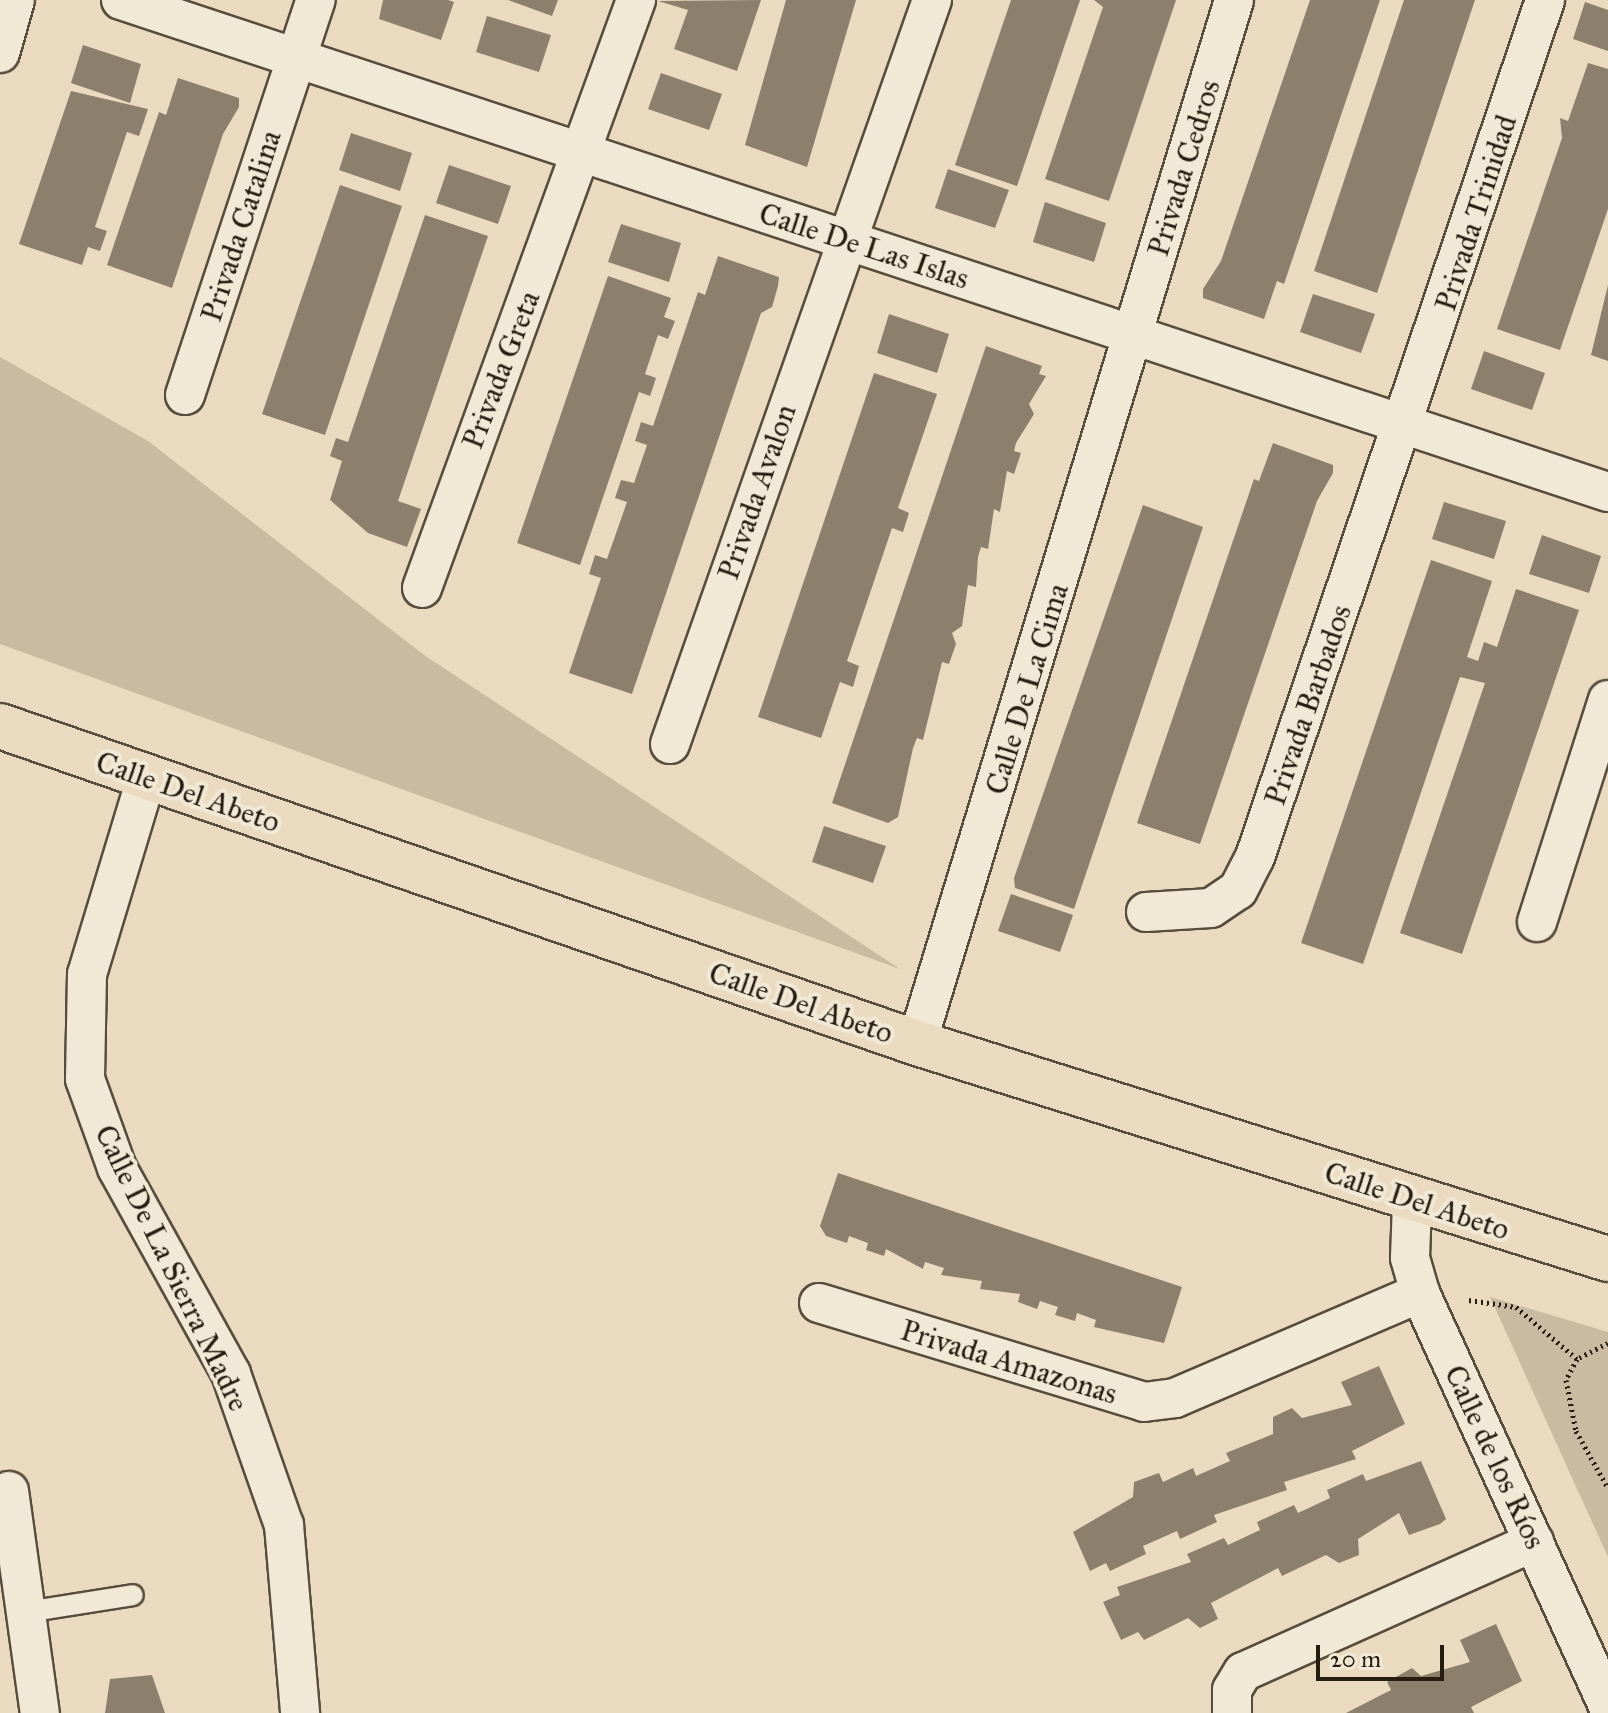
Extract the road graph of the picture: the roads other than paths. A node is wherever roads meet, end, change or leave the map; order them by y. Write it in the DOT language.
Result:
graph roads {
  1 [pos="15,0"];
  2 [pos="121,0"];
  3 [pos="316,0"];
  4 [pos="636,0"];
  5 [pos="932,0"];
  6 [pos="1234,0"];
  7 [pos="1545,0"];
  8 [pos="0,53"];
  9 [pos="297,58"];
  10 [pos="582,152"];
  11 [pos="847,240"];
  12 [pos="1133,335"];
  13 [pos="185,395"];
  14 [pos="1406,426"];
  15 [pos="1608,492"];
  16 [pos="422,588"];
  17 [pos="1608,700"];
  18 [pos="0,726"];
  19 [pos="670,744"];
  20 [pos="146,779"];
  21 [pos="1146,912"];
  22 [pos="1537,922"];
  23 [pos="917,1043"];
  24 [pos="1412,1203"];
  25 [pos="1608,1259"];
  26 [pos="1420,1293"];
  27 [pos="819,1303"];
  28 [pos="9,1491"];
  29 [pos="1534,1542"];
  30 [pos="133,1595"];
  31 [pos="26,1612"];
  32 [pos="1608,1705"];
  33 [pos="40,1713"];
  34 [pos="300,1713"];
  35 [pos="1232,1713"];
  1 -- 8 [label="street"];
  2 -- 9 [label="street, Calle De Las Islas"];
  3 -- 9 [label="street, Privada Catalina"];
  4 -- 10 [label="street, Privada Greta"];
  5 -- 11 [label="street, Privada Avalon"];
  6 -- 12 [label="street, Privada Cedros"];
  7 -- 14 [label="street, Privada Trinidad"];
  9 -- 10 [label="street, Calle De Las Islas"];
  9 -- 13 [label="street, Privada Catalina"];
  10 -- 11 [label="street, Calle De Las Islas"];
  10 -- 16 [label="street, Privada Greta"];
  11 -- 12 [label="street, Calle De Las Islas"];
  11 -- 19 [label="street, Privada Avalon"];
  12 -- 14 [label="street, Calle De Las Islas"];
  12 -- 23 [label="street, Calle De La Cima"];
  14 -- 15 [label="street, Calle De Las Islas"];
  14 -- 21 [label="street, Privada Barbados"];
  17 -- 22 [label="street"];
  18 -- 20 [label="main road, Calle Del Abeto"];
  20 -- 23 [label="main road, Calle Del Abeto"];
  20 -- 34 [label="street, Calle De La Sierra Madre"];
  23 -- 24 [label="main road, Calle Del Abeto"];
  24 -- 25 [label="main road, Calle Del Abeto"];
  24 -- 26 [label="street, Calle de los Ríos"];
  26 -- 27 [label="street, Privada Amazonas"];
  26 -- 29 [label="street, Calle de los Ríos"];
  28 -- 31 [label="street"];
  29 -- 32 [label="street, Calle de los Ríos"];
  29 -- 35 [label="street"];
  30 -- 31 [label="lane"];
  31 -- 33 [label="street"];
}
